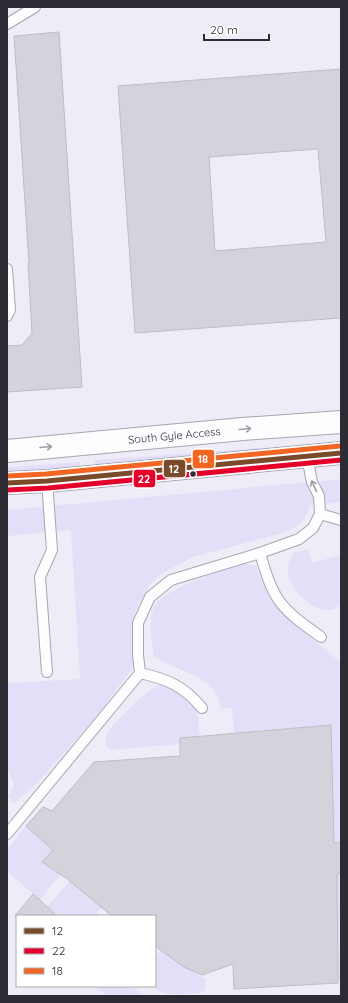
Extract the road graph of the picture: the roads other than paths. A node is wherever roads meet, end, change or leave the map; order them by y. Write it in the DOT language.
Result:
graph roads {
  1 [pos="35,7"];
  2 [pos="7,24"];
  3 [pos="7,269"];
  4 [pos="7,316"];
  5 [pos="341,422"];
  6 [pos="7,451"];
  7 [pos="341,453"];
  8 [pos="307,457"];
  9 [pos="47,481"];
  10 [pos="7,483"];
  11 [pos="320,514"];
  12 [pos="341,520"];
  13 [pos="260,553"];
  14 [pos="322,637"];
  15 [pos="47,672"];
  16 [pos="140,673"];
  17 [pos="202,708"];
  18 [pos="7,834"];
  1 -- 2 [label="lane"];
  3 -- 4 [label="lane"];
  6 -- 5 [label="street, South Gyle Access, one-way"];
  7 -- 8 [label="street"];
  8 -- 9 [label="street"];
  11 -- 8 [label="lane, one-way"];
  9 -- 10 [label="street"];
  9 -- 15 [label="lane"];
  11 -- 12 [label="lane"];
  11 -- 13 [label="lane"];
  13 -- 14 [label="lane"];
  13 -- 16 [label="lane"];
  16 -- 17 [label="lane"];
  16 -- 18 [label="lane"];
}
